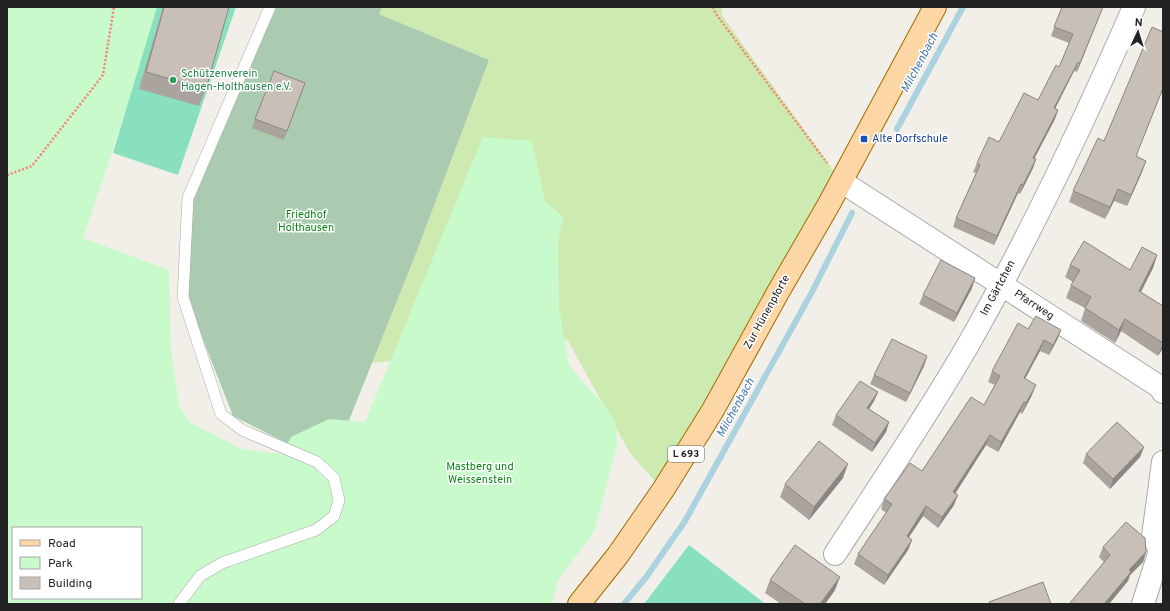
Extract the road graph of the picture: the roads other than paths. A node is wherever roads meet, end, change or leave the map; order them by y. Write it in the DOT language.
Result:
graph roads {
  1 [pos="270,7"];
  2 [pos="935,7"];
  3 [pos="1134,7"];
  4 [pos="842,182"];
  5 [pos="1001,284"];
  6 [pos="1163,392"];
  7 [pos="1163,462"];
  8 [pos="1161,545"];
  9 [pos="835,554"];
  10 [pos="179,604"];
  11 [pos="579,604"];
  12 [pos="1143,604"];
  1 -- 10 [label="lane"];
  2 -- 4 [label="main road, Zur Hünenpforte / L 693"];
  3 -- 5 [label="street, Im Gärtchen"];
  4 -- 5 [label="street, Pfarrweg"];
  4 -- 11 [label="main road, Zur Hünenpforte / L 693"];
  5 -- 6 [label="street, Pfarrweg"];
  5 -- 9 [label="street, Im Gärtchen"];
  7 -- 8 [label="street"];
  8 -- 12 [label="street"];
}
